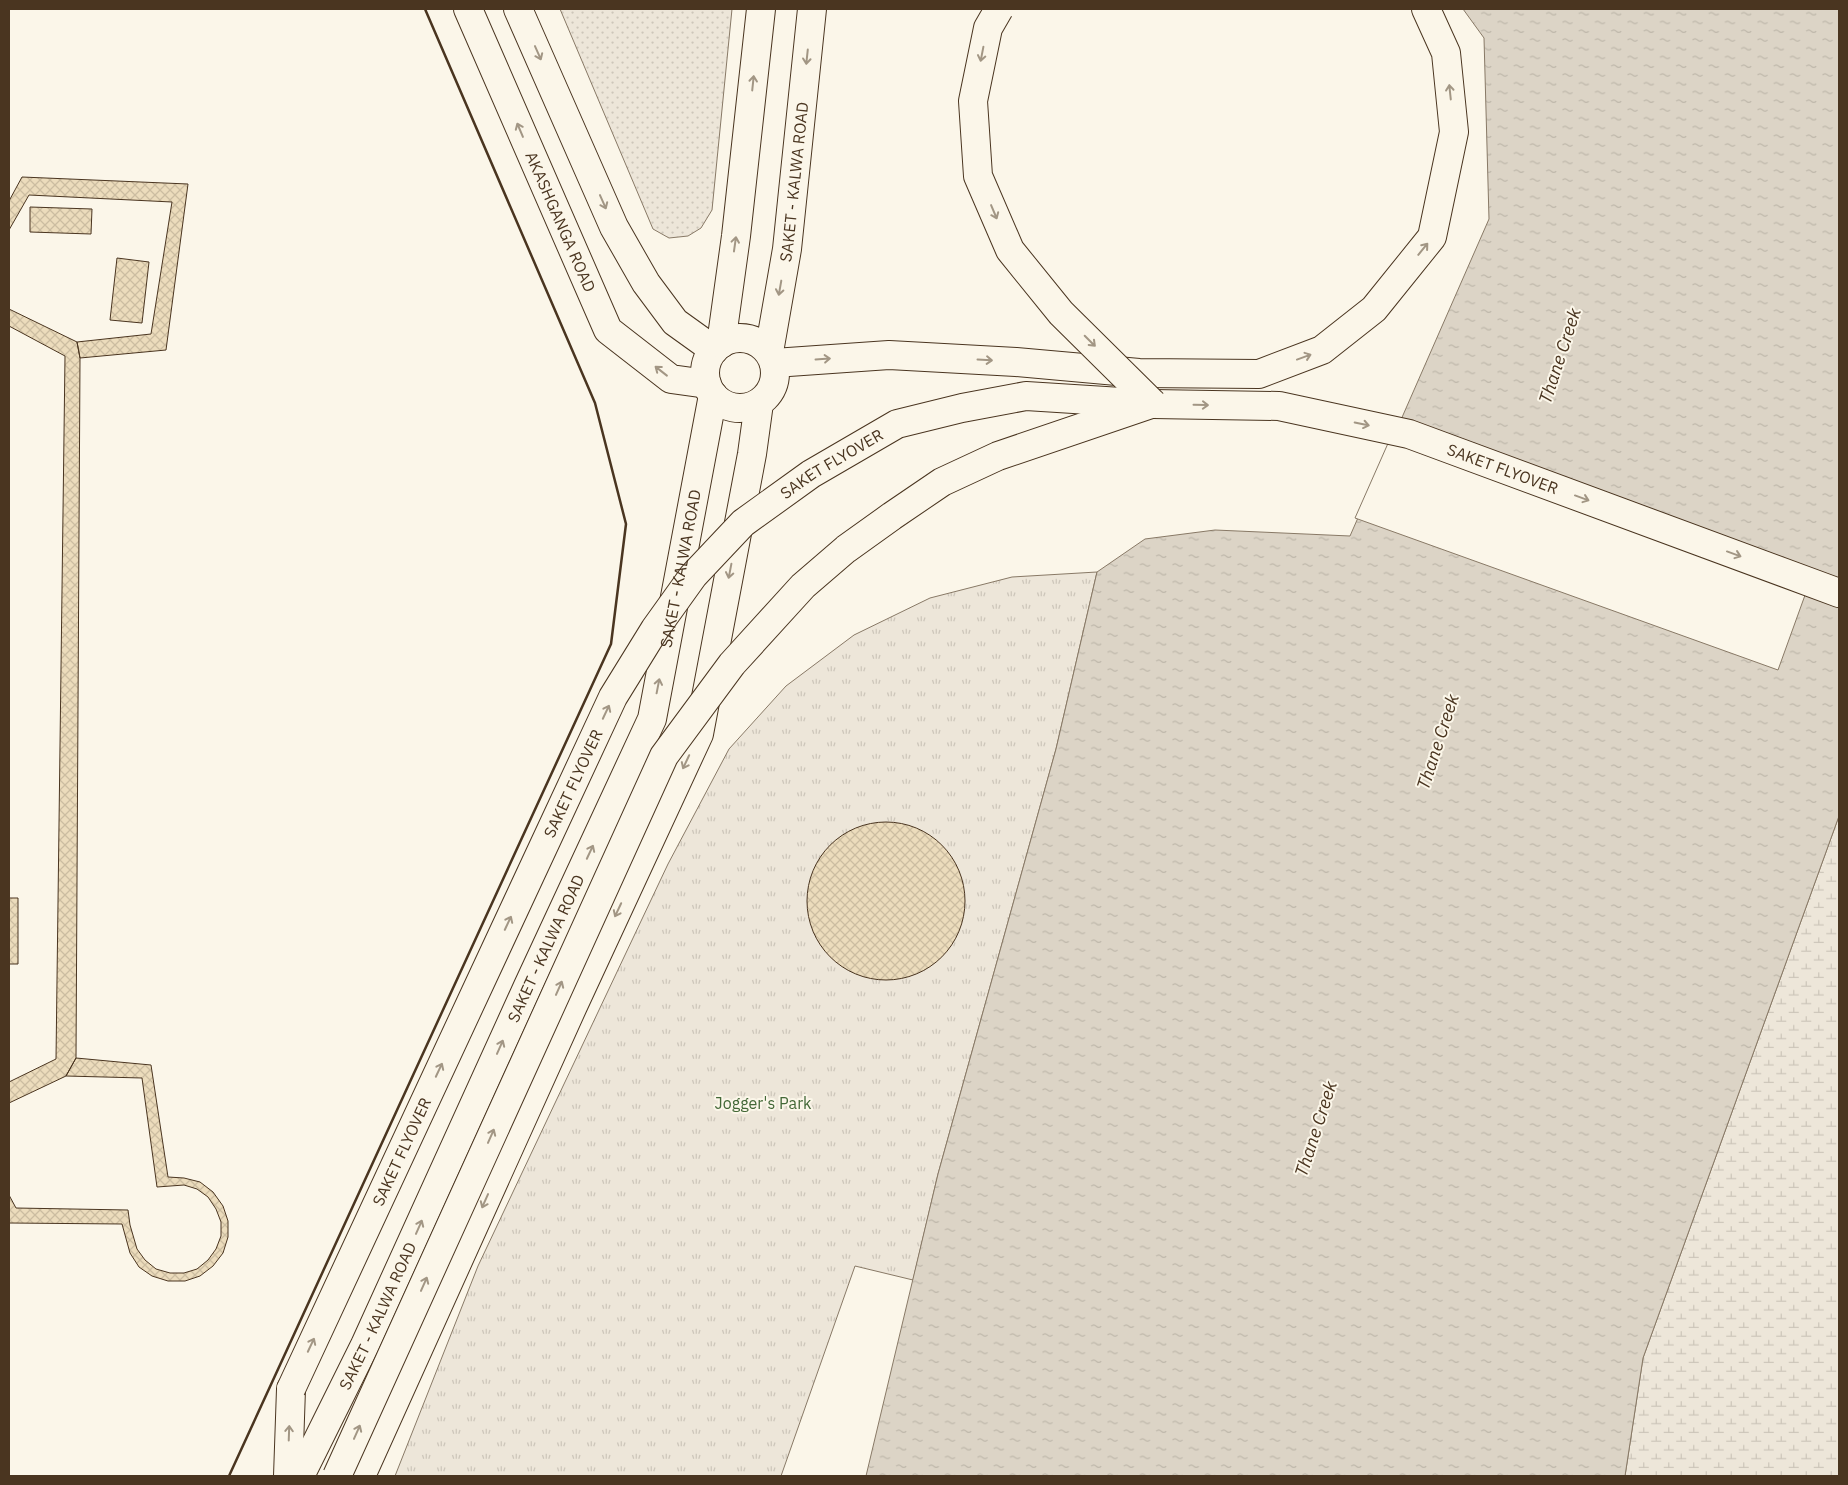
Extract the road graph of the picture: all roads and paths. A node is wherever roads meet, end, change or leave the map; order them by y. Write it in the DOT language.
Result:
graph roads {
  1 [pos="468,9"];
  2 [pos="518,9"];
  3 [pos="761,9"];
  4 [pos="812,9"];
  5 [pos="999,9"];
  6 [pos="1426,9"];
  7 [pos="717,347"];
  8 [pos="772,358"];
  9 [pos="710,389"];
  10 [pos="759,403"];
  11 [pos="1152,404"];
  12 [pos="1839,593"];
  13 [pos="288,1476"];
  14 [pos="300,1476"];
  15 [pos="337,1476"];
  16 [pos="361,1476"];
  9 -- 1 [label="main road, AKASHGANGA ROAD, one-way"];
  2 -- 7 [label="main road, one-way"];
  7 -- 3 [label="main road, one-way"];
  4 -- 8 [label="main road, SAKET - KALWA ROAD, one-way"];
  5 -- 11 [label="main road, one-way, bridge"];
  8 -- 6 [label="main road, one-way"];
  7 -- 8 [label="main road"];
  7 -- 9 [label="main road"];
  8 -- 10 [label="main road"];
  9 -- 10 [label="main road"];
  14 -- 9 [label="main road, SAKET - KALWA ROAD, one-way"];
  10 -- 16 [label="main road, one-way"];
  11 -- 12 [label="main road, SAKET FLYOVER, one-way"];
  13 -- 11 [label="main road, SAKET FLYOVER, one-way, bridge"];
  15 -- 11 [label="main road, SAKET FLYOVER, one-way, bridge"];
}
